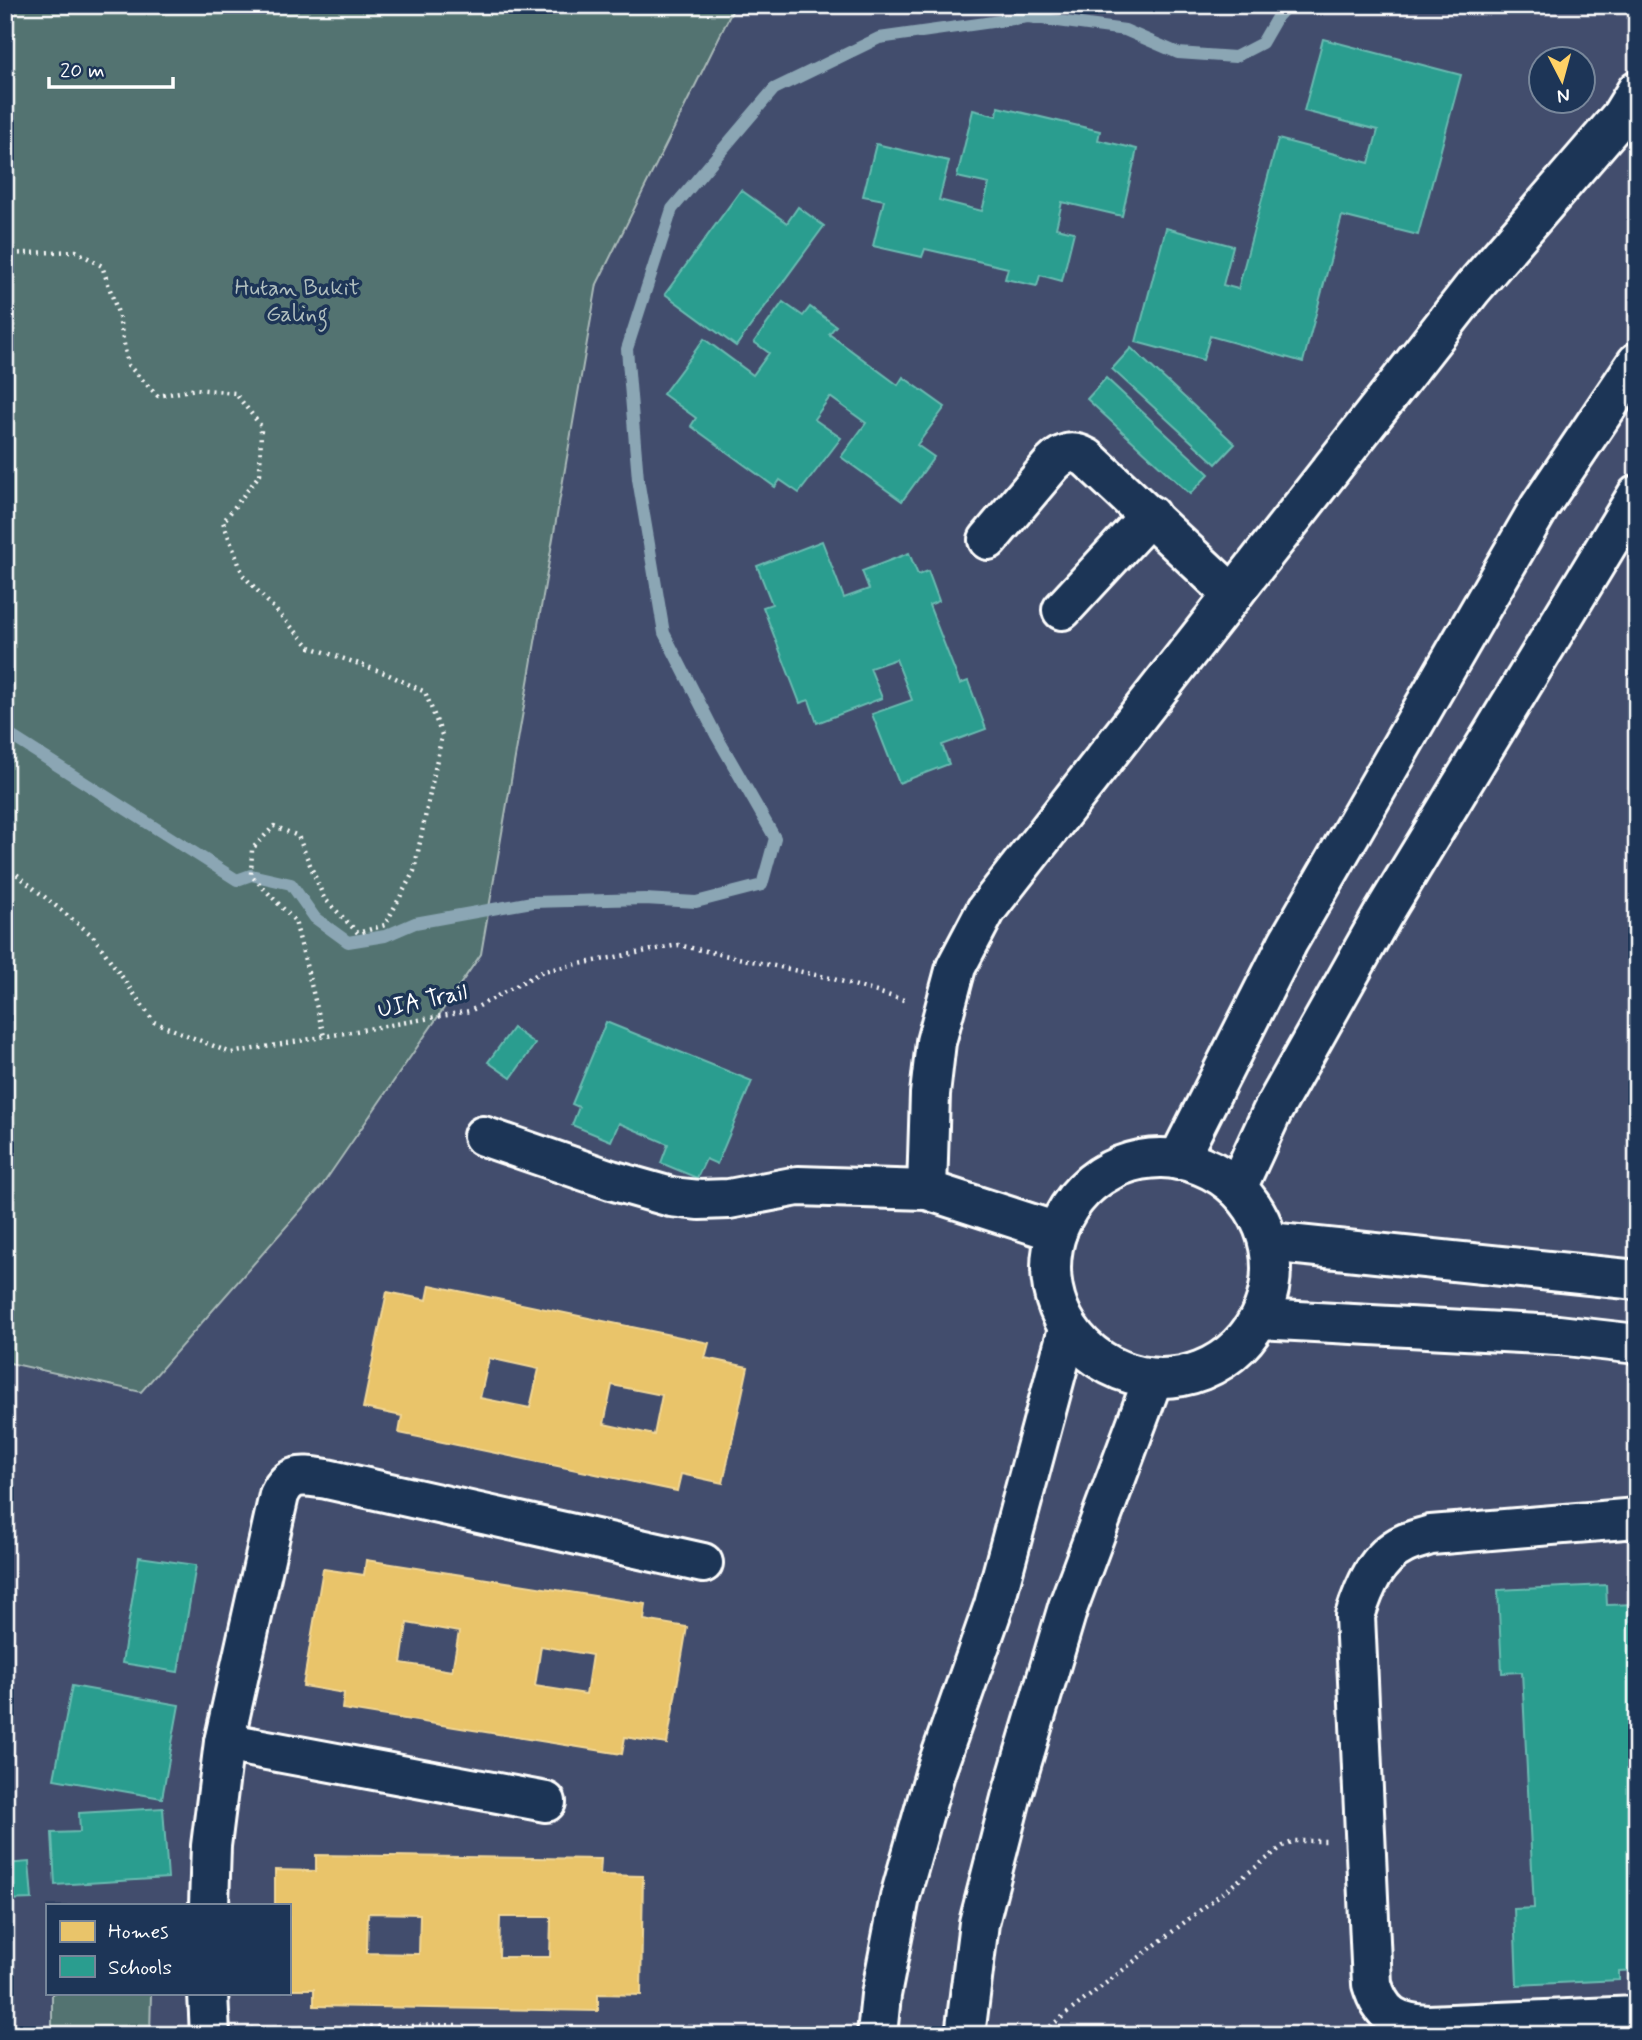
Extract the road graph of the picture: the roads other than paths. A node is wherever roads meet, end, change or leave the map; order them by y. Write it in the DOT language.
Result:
graph roads {
  1 [pos="1637,90"];
  2 [pos="1637,362"];
  3 [pos="1637,495"];
  4 [pos="1150,515"];
  5 [pos="988,540"];
  6 [pos="1233,595"];
  7 [pos="1062,610"];
  8 [pos="483,1136"];
  9 [pos="1178,1160"];
  10 [pos="1237,1188"];
  11 [pos="926,1190"];
  12 [pos="1056,1232"];
  13 [pos="1269,1242"];
  14 [pos="1637,1280"];
  15 [pos="1260,1319"];
  16 [pos="1068,1329"];
  17 [pos="1637,1344"];
  18 [pos="1153,1379"];
  19 [pos="1637,1518"];
  20 [pos="703,1563"];
  21 [pos="224,1742"];
  22 [pos="546,1802"];
  23 [pos="209,1904"];
  24 [pos="208,1994"];
  25 [pos="1637,2016"];
  26 [pos="227,2032"];
  27 [pos="877,2035"];
  28 [pos="965,2035"];
  1 -- 6 [label="street"];
  2 -- 9 [label="street"];
  3 -- 10 [label="street"];
  4 -- 5 [label="street"];
  4 -- 6 [label="street"];
  4 -- 7 [label="street"];
  6 -- 11 [label="street"];
  8 -- 11 [label="street"];
  9 -- 10 [label="street"];
  9 -- 12 [label="street"];
  10 -- 13 [label="street"];
  11 -- 12 [label="street"];
  12 -- 16 [label="street"];
  13 -- 14 [label="street"];
  13 -- 15 [label="street"];
  15 -- 17 [label="street"];
  15 -- 18 [label="street"];
  16 -- 18 [label="street"];
  16 -- 27 [label="street"];
  18 -- 28 [label="street"];
  19 -- 25 [label="street"];
  20 -- 21 [label="street"];
  21 -- 22 [label="street"];
  21 -- 23 [label="street"];
  24 -- 26 [label="street"];
}
